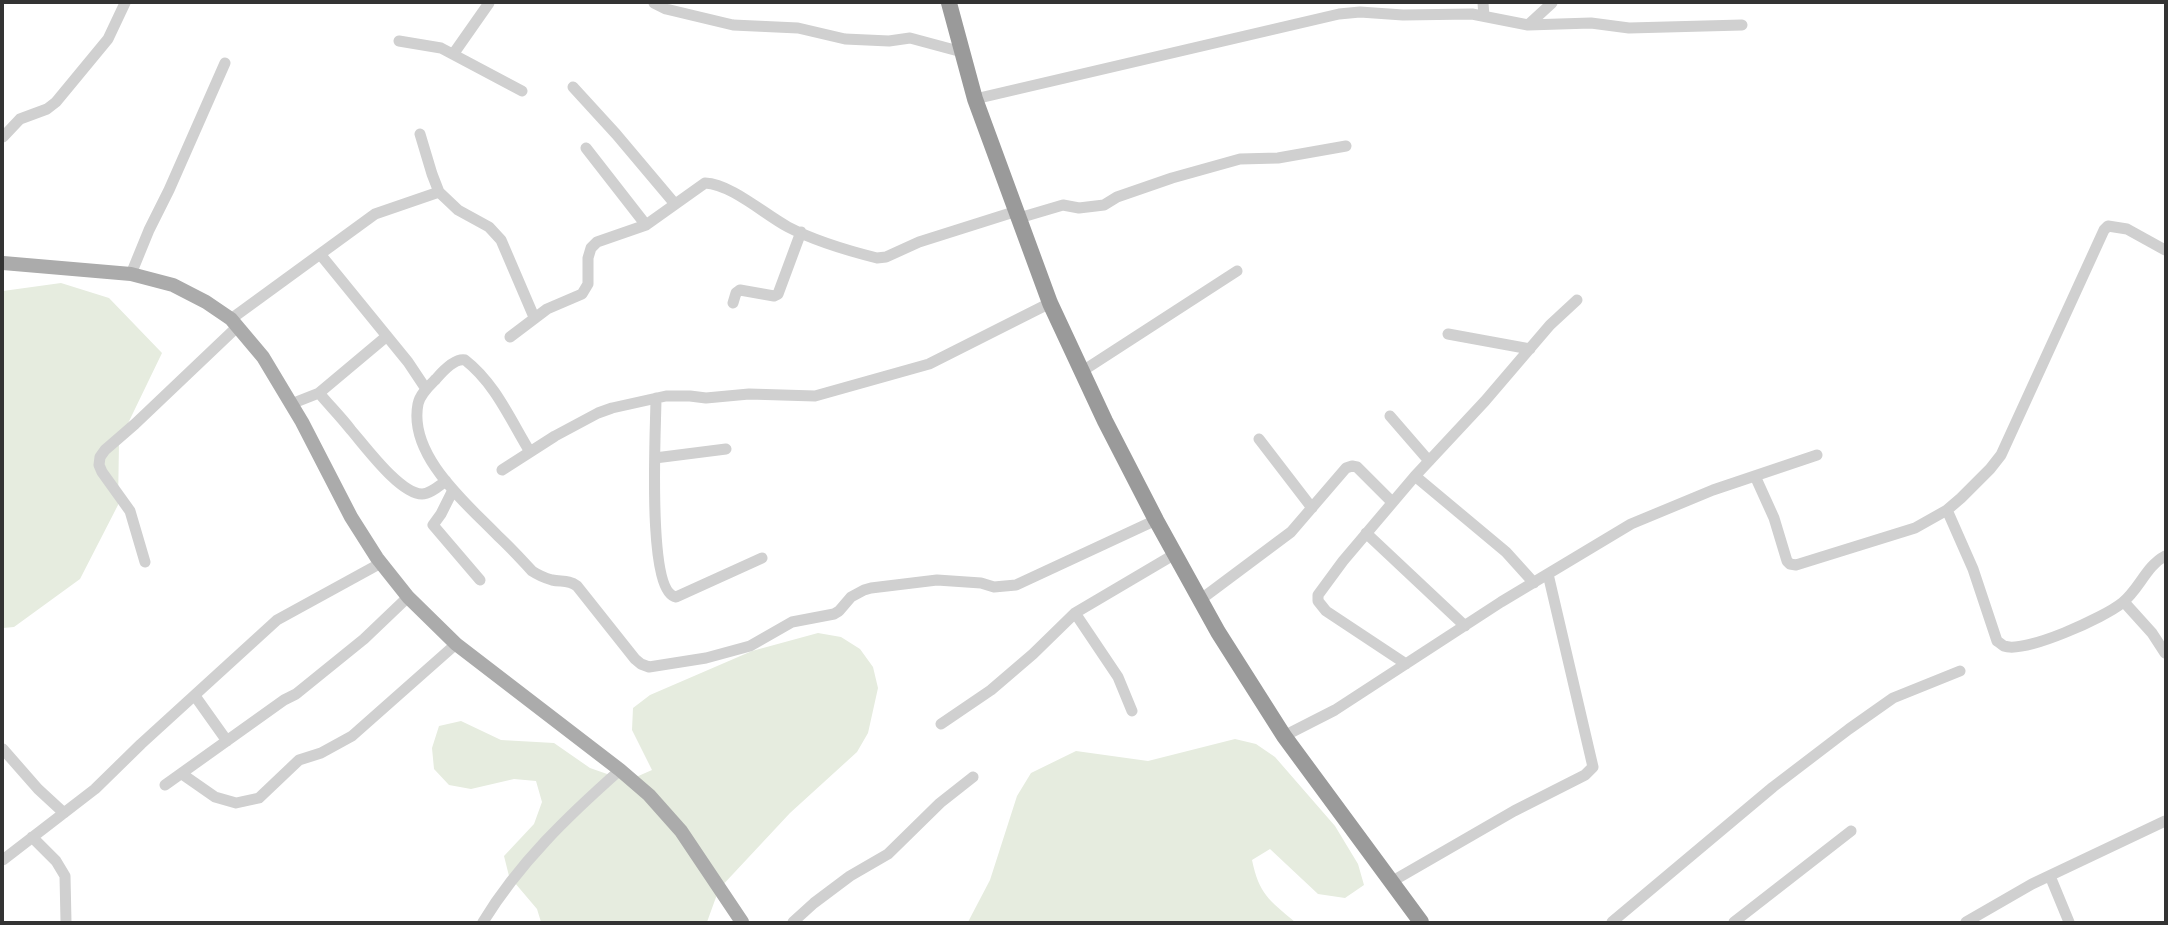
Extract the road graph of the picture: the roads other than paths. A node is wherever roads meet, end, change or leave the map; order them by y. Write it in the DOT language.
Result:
graph roads {
  1 [pos="125,3"];
  2 [pos="489,3"];
  3 [pos="654,3"];
  4 [pos="949,3"];
  5 [pos="1482,3"];
  6 [pos="1552,3"];
  7 [pos="1484,16"];
  8 [pos="1528,25"];
  9 [pos="1742,25"];
  10 [pos="399,41"];
  11 [pos="962,52"];
  12 [pos="454,53"];
  13 [pos="226,63"];
  14 [pos="573,87"];
  15 [pos="522,91"];
  16 [pos="975,99"];
  17 [pos="420,134"];
  18 [pos="3,137"];
  19 [pos="1346,146"];
  20 [pos="586,148"];
  21 [pos="439,192"];
  22 [pos="675,204"];
  23 [pos="1018,214"];
  24 [pos="646,225"];
  25 [pos="801,232"];
  26 [pos="2165,250"];
  27 [pos="320,254"];
  28 [pos="3,263"];
  29 [pos="1237,271"];
  30 [pos="131,274"];
  31 [pos="1577,300"];
  32 [pos="733,303"];
  33 [pos="1050,303"];
  34 [pos="534,317"];
  35 [pos="234,323"];
  36 [pos="1448,334"];
  37 [pos="387,336"];
  38 [pos="510,337"];
  39 [pos="1530,349"];
  40 [pos="1081,372"];
  41 [pos="426,389"];
  42 [pos="319,393"];
  43 [pos="656,398"];
  44 [pos="291,404"];
  45 [pos="1390,416"];
  46 [pos="1259,439"];
  47 [pos="726,449"];
  48 [pos="530,452"];
  49 [pos="1817,455"];
  50 [pos="655,458"];
  51 [pos="1429,460"];
  52 [pos="502,470"];
  53 [pos="1415,476"];
  54 [pos="1755,476"];
  55 [pos="450,486"];
  56 [pos="1392,502"];
  57 [pos="1312,508"];
  58 [pos="1947,510"];
  59 [pos="1156,520"];
  60 [pos="1366,533"];
  61 [pos="1175,554"];
  62 [pos="2165,556"];
  63 [pos="762,558"];
  64 [pos="145,562"];
  65 [pos="381,563"];
  66 [pos="1548,574"];
  67 [pos="480,580"];
  68 [pos="1534,583"];
  69 [pos="408,597"];
  70 [pos="1200,600"];
  71 [pos="2124,602"];
  72 [pos="1075,613"];
  73 [pos="1465,626"];
  74 [pos="456,644"];
  75 [pos="2165,652"];
  76 [pos="1406,664"];
  77 [pos="1960,671"];
  78 [pos="195,696"];
  79 [pos="1132,711"];
  80 [pos="942,724"];
  81 [pos="1284,736"];
  82 [pos="227,741"];
  83 [pos="5,756"];
  84 [pos="620,770"];
  85 [pos="182,774"];
  86 [pos="973,777"];
  87 [pos="165,785"];
  88 [pos="64,813"];
  89 [pos="2165,821"];
  90 [pos="1851,831"];
  91 [pos="32,837"];
  92 [pos="3,860"];
  93 [pos="2050,876"];
  94 [pos="1391,882"];
  95 [pos="66,922"];
  96 [pos="483,922"];
  97 [pos="742,922"];
  98 [pos="793,922"];
  99 [pos="1421,922"];
  100 [pos="1612,922"];
  101 [pos="1734,922"];
  102 [pos="1966,922"];
  103 [pos="2069,922"];
  1 -- 18 [label="street"];
  2 -- 12 [label="street"];
  3 -- 11 [label="street"];
  4 -- 11 [label="highway"];
  5 -- 7 [label="street"];
  6 -- 8 [label="street"];
  7 -- 8 [label="street"];
  7 -- 16 [label="street"];
  8 -- 9 [label="street"];
  10 -- 12 [label="street"];
  11 -- 16 [label="highway"];
  12 -- 15 [label="street"];
  13 -- 30 [label="street"];
  14 -- 22 [label="street"];
  16 -- 23 [label="highway"];
  17 -- 21 [label="street"];
  19 -- 23 [label="street"];
  20 -- 24 [label="street"];
  21 -- 27 [label="street"];
  21 -- 34 [label="street"];
  22 -- 24 [label="street"];
  22 -- 25 [label="street"];
  23 -- 25 [label="street"];
  23 -- 33 [label="highway"];
  24 -- 34 [label="street"];
  25 -- 32 [label="street"];
  26 -- 58 [label="street"];
  27 -- 35 [label="street"];
  27 -- 37 [label="street"];
  28 -- 30 [label="main road"];
  29 -- 40 [label="street"];
  30 -- 35 [label="main road"];
  31 -- 39 [label="street"];
  33 -- 40 [label="highway"];
  33 -- 43 [label="street"];
  34 -- 38 [label="street"];
  35 -- 44 [label="main road"];
  35 -- 64 [label="street"];
  36 -- 39 [label="street"];
  37 -- 41 [label="street"];
  37 -- 42 [label="street"];
  39 -- 51 [label="street"];
  40 -- 59 [label="highway"];
  41 -- 48 [label="street"];
  41 -- 55 [label="street"];
  42 -- 44 [label="street"];
  42 -- 55 [label="street"];
  43 -- 48 [label="street"];
  43 -- 50 [label="street"];
  44 -- 65 [label="main road"];
  45 -- 51 [label="street"];
  46 -- 57 [label="street"];
  47 -- 50 [label="street"];
  48 -- 52 [label="street"];
  49 -- 54 [label="street"];
  50 -- 63 [label="street"];
  51 -- 53 [label="street"];
  53 -- 56 [label="street"];
  53 -- 68 [label="street"];
  54 -- 58 [label="street"];
  54 -- 66 [label="street"];
  55 -- 59 [label="street"];
  55 -- 67 [label="street"];
  56 -- 57 [label="street"];
  56 -- 60 [label="street"];
  57 -- 70 [label="street"];
  58 -- 71 [label="street"];
  59 -- 61 [label="highway"];
  60 -- 73 [label="street"];
  60 -- 76 [label="street"];
  61 -- 70 [label="highway"];
  61 -- 72 [label="street"];
  62 -- 71 [label="street"];
  65 -- 69 [label="main road"];
  65 -- 78 [label="street"];
  66 -- 68 [label="street"];
  66 -- 94 [label="street"];
  68 -- 73 [label="street"];
  69 -- 74 [label="main road"];
  69 -- 82 [label="street"];
  70 -- 81 [label="highway"];
  71 -- 75 [label="street"];
  72 -- 79 [label="street"];
  72 -- 80 [label="street"];
  73 -- 76 [label="street"];
  74 -- 84 [label="main road"];
  74 -- 85 [label="street"];
  76 -- 81 [label="street"];
  77 -- 100 [label="street"];
  78 -- 82 [label="street"];
  78 -- 88 [label="street"];
  81 -- 94 [label="highway"];
  82 -- 85 [label="street"];
  83 -- 88 [label="street"];
  84 -- 96 [label="street"];
  84 -- 97 [label="main road"];
  85 -- 87 [label="street"];
  86 -- 98 [label="street"];
  88 -- 91 [label="street"];
  89 -- 93 [label="street"];
  90 -- 101 [label="street"];
  91 -- 92 [label="street"];
  91 -- 95 [label="street"];
  93 -- 102 [label="street"];
  93 -- 103 [label="street"];
  94 -- 99 [label="highway"];
}
